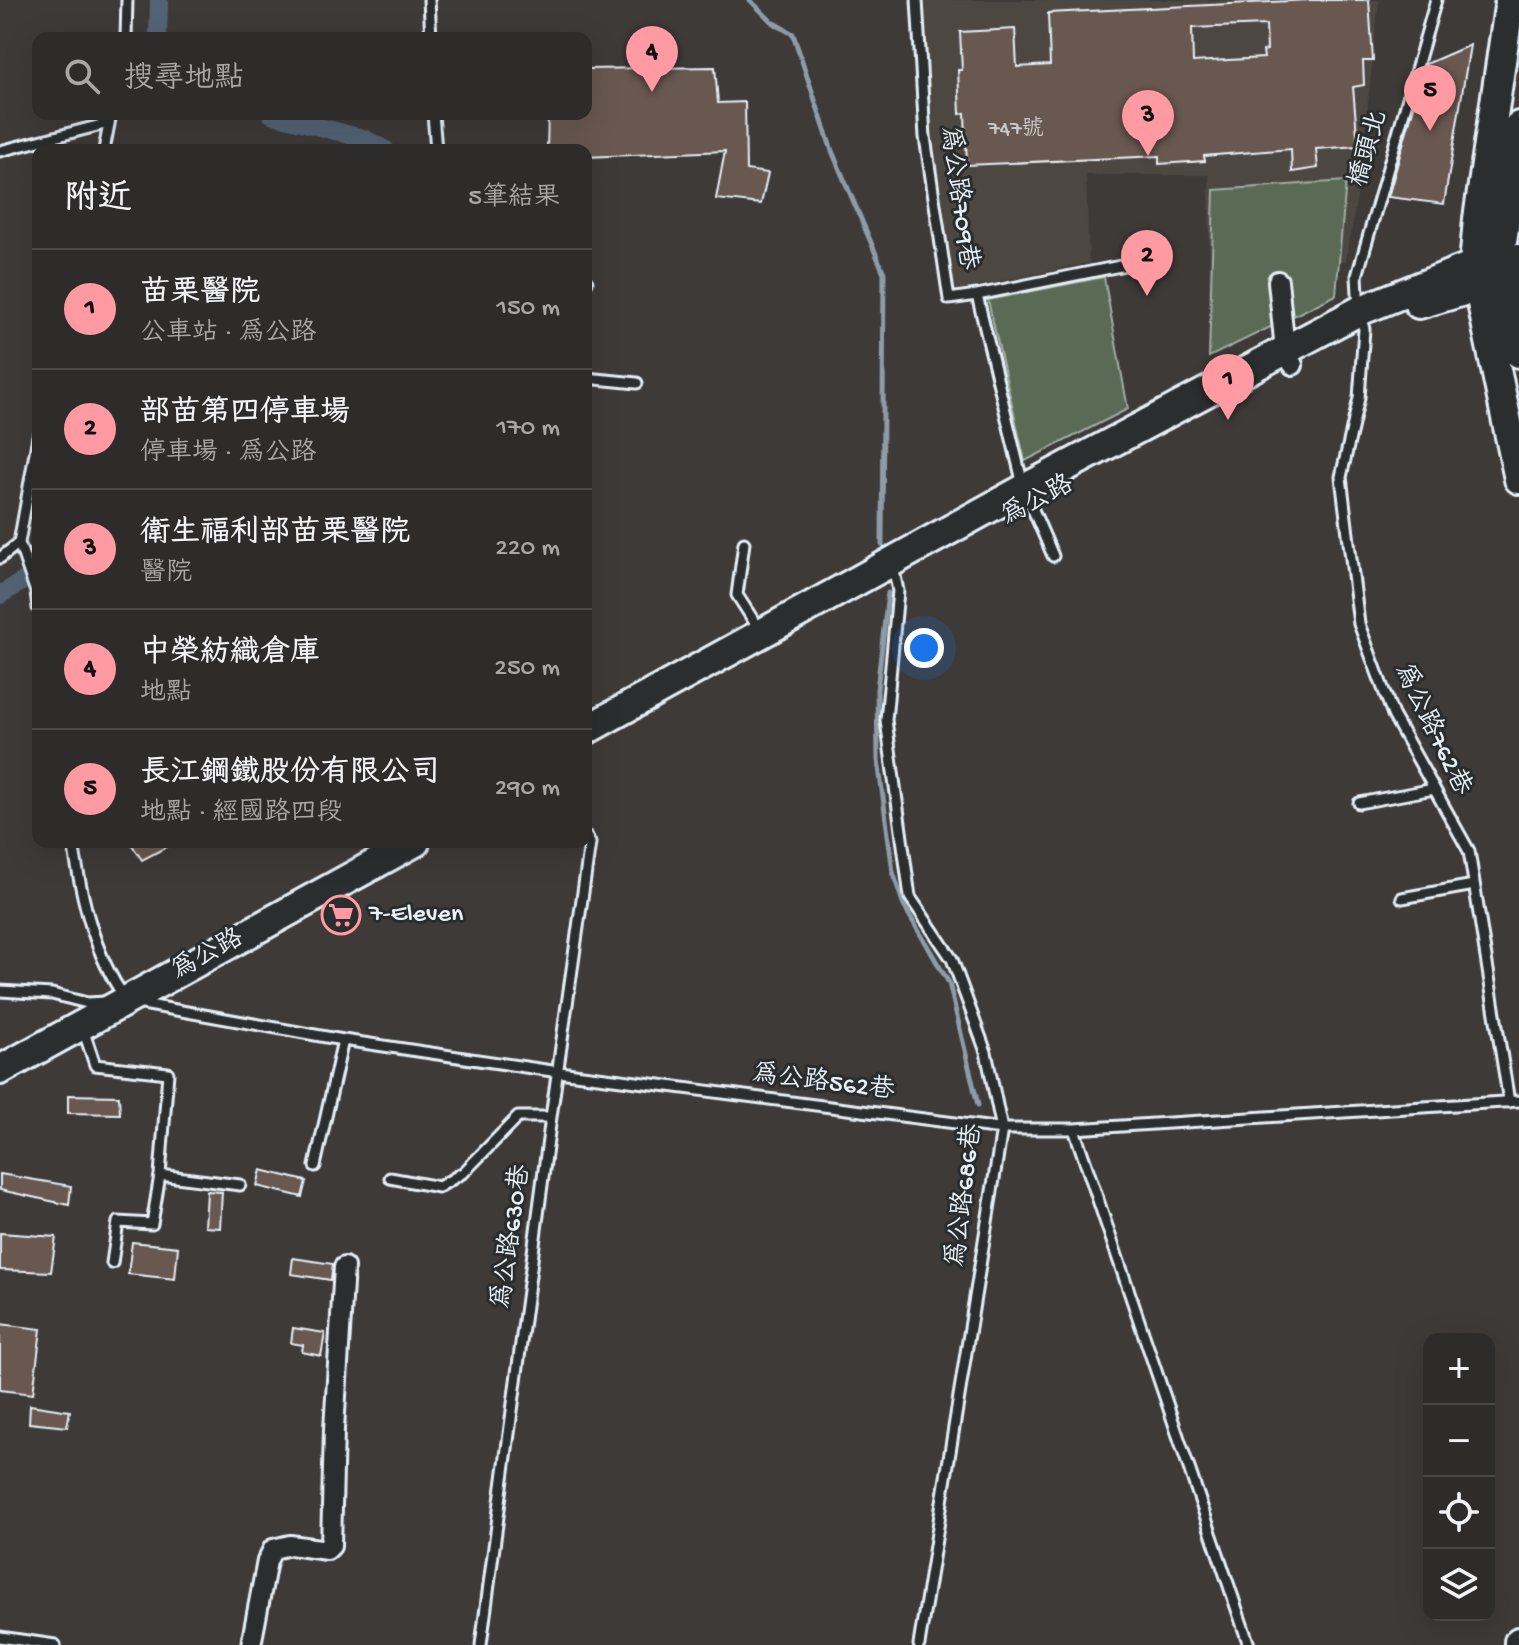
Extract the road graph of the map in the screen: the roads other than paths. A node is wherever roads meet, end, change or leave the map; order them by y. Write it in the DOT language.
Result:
graph roads {
  1 [pos="127,0"];
  2 [pos="429,0"];
  3 [pos="917,0"];
  4 [pos="1436,0"];
  5 [pos="1510,0"];
  6 [pos="126,32"];
  7 [pos="431,32"];
  8 [pos="103,120"];
  9 [pos="110,120"];
  10 [pos="434,120"];
  11 [pos="1519,126"];
  12 [pos="105,144"];
  13 [pos="436,144"];
  14 [pos="0,151"];
  15 [pos="1150,260"];
  16 [pos="1499,273"];
  17 [pos="1278,281"];
  18 [pos="977,295"];
  19 [pos="1362,320"];
  20 [pos="1519,353"];
  21 [pos="1289,358"];
  22 [pos="592,379"];
  23 [pos="637,383"];
  24 [pos="32,470"];
  25 [pos="1519,479"];
  26 [pos="1028,498"];
  27 [pos="19,543"];
  28 [pos="744,543"];
  29 [pos="1053,556"];
  30 [pos="0,558"];
  31 [pos="894,570"];
  32 [pos="32,582"];
  33 [pos="761,633"];
  34 [pos="592,727"];
  35 [pos="592,746"];
  36 [pos="1434,789"];
  37 [pos="1359,803"];
  38 [pos="74,848"];
  39 [pos="369,848"];
  40 [pos="403,848"];
  41 [pos="589,848"];
  42 [pos="1474,885"];
  43 [pos="1402,898"];
  44 [pos="0,991"];
  45 [pos="122,993"];
  46 [pos="84,1014"];
  47 [pos="343,1040"];
  48 [pos="0,1050"];
  49 [pos="0,1070"];
  50 [pos="559,1072"];
  51 [pos="1514,1101"];
  52 [pos="551,1117"];
  53 [pos="1002,1129"];
  54 [pos="1074,1129"];
  55 [pos="315,1166"];
  56 [pos="160,1175"];
  57 [pos="390,1178"];
  58 [pos="240,1185"];
  59 [pos="112,1263"];
  60 [pos="344,1267"];
  61 [pos="0,1637"];
  62 [pos="55,1645"];
  63 [pos="251,1645"];
  64 [pos="481,1645"];
  65 [pos="919,1645"];
  66 [pos="1249,1645"];
  1 -- 6 [label="lane"];
  2 -- 7 [label="lane"];
  3 -- 18 [label="lane, 為公路709巷"];
  4 -- 19 [label="lane, 橋頭北"];
  5 -- 16 [label="main road"];
  8 -- 14 [label="lane"];
  9 -- 12 [label="lane"];
  10 -- 13 [label="lane"];
  11 -- 16 [label="main road"];
  15 -- 18 [label="lane"];
  16 -- 19 [label="main road, 為公路"];
  16 -- 20 [label="main road"];
  16 -- 25 [label="main road"];
  17 -- 21 [label="street"];
  18 -- 26 [label="lane, 為公路709巷"];
  19 -- 21 [label="main road, 為公路"];
  19 -- 36 [label="lane, 為公路762巷"];
  21 -- 26 [label="main road, 為公路"];
  22 -- 23 [label="lane"];
  24 -- 27 [label="lane"];
  26 -- 29 [label="lane, 為公路709巷"];
  26 -- 31 [label="main road, 為公路"];
  27 -- 30 [label="lane"];
  27 -- 32 [label="lane"];
  28 -- 33 [label="lane"];
  31 -- 33 [label="main road, 為公路"];
  31 -- 35 [label="main road, 為公路"];
  31 -- 53 [label="lane, 為公路686巷"];
  33 -- 34 [label="main road, 為公路"];
  36 -- 37 [label="lane"];
  36 -- 42 [label="lane, 為公路762巷"];
  38 -- 45 [label="lane"];
  39 -- 45 [label="main road, 為公路"];
  40 -- 45 [label="main road, 為公路"];
  41 -- 50 [label="lane, 為公路630巷"];
  42 -- 43 [label="lane"];
  42 -- 51 [label="lane, 為公路762巷"];
  44 -- 46 [label="lane"];
  45 -- 46 [label="main road, 為公路"];
  45 -- 47 [label="lane, 為公路562巷"];
  46 -- 48 [label="main road, 為公路"];
  46 -- 49 [label="main road, 為公路"];
  46 -- 56 [label="lane"];
  47 -- 50 [label="lane, 為公路562巷"];
  47 -- 55 [label="lane"];
  50 -- 52 [label="lane, 為公路630巷"];
  50 -- 53 [label="lane, 為公路562巷"];
  51 -- 54 [label="lane, 為公路562巷"];
  52 -- 57 [label="lane"];
  52 -- 64 [label="lane, 為公路630巷"];
  53 -- 54 [label="lane, 為公路562巷"];
  53 -- 65 [label="lane, 為公路686巷"];
  54 -- 66 [label="lane"];
  56 -- 58 [label="lane"];
  56 -- 59 [label="lane"];
  60 -- 63 [label="street"];
  61 -- 62 [label="lane"];
}
